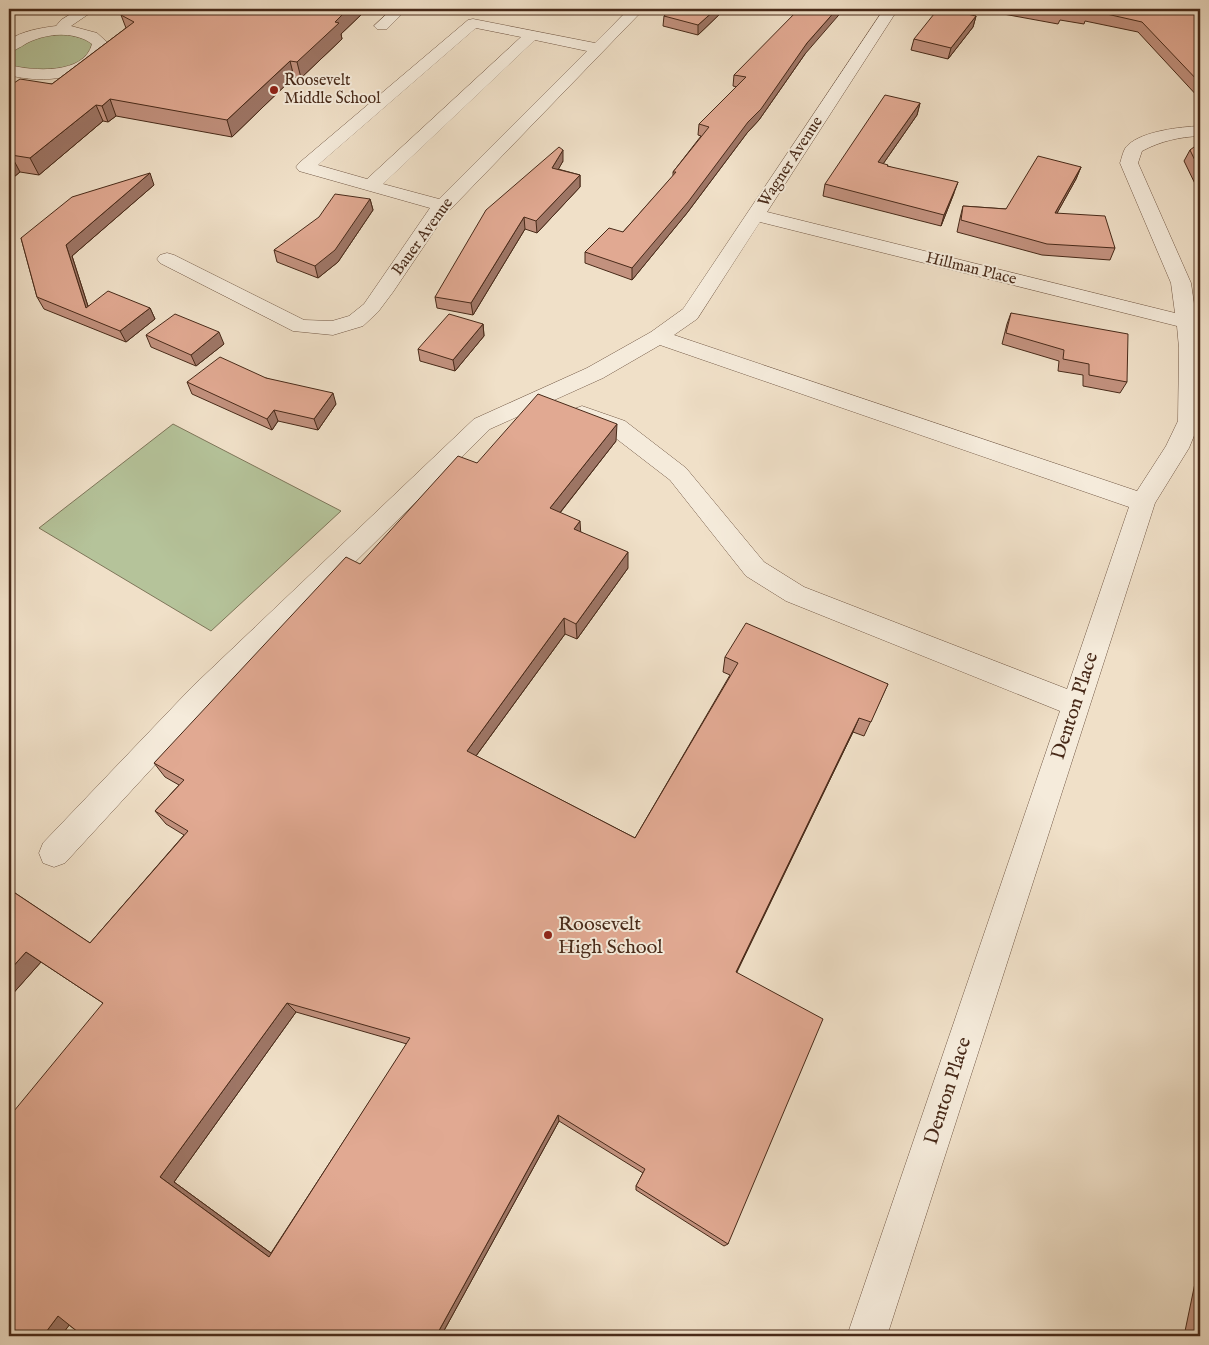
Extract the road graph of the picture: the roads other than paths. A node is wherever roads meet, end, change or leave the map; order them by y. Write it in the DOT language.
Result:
graph roads {
  1 [pos="89,9"];
  2 [pos="400,9"];
  3 [pos="636,9"];
  4 [pos="890,9"];
  5 [pos="382,26"];
  6 [pos="60,31"];
  7 [pos="532,36"];
  8 [pos="9,47"];
  9 [pos="596,48"];
  10 [pos="9,70"];
  11 [pos="1200,131"];
  12 [pos="370,186"];
  13 [pos="442,206"];
  14 [pos="756,215"];
  15 [pos="167,259"];
  16 [pos="1187,322"];
  17 [pos="658,337"];
  18 [pos="540,399"];
  19 [pos="1143,502"];
  20 [pos="1076,705"];
  21 [pos="54,853"];
  22 [pos="867,1336"];
  1 -- 6 [label="street"];
  2 -- 5 [label="street"];
  3 -- 9 [label="street, Bauer Avenue"];
  4 -- 14 [label="street, Wagner Avenue"];
  6 -- 8 [label="street"];
  6 -- 10 [label="street"];
  7 -- 9 [label="street"];
  7 -- 12 [label="street"];
  7 -- 12 [label="street"];
  9 -- 13 [label="street, Bauer Avenue"];
  11 -- 16 [label="street, Denton Place"];
  12 -- 13 [label="street"];
  13 -- 15 [label="street, Bauer Avenue"];
  14 -- 16 [label="street, Hillman Place"];
  14 -- 17 [label="street, Wagner Avenue"];
  16 -- 19 [label="street, Denton Place"];
  17 -- 18 [label="street"];
  17 -- 19 [label="street"];
  18 -- 20 [label="street"];
  18 -- 21 [label="street"];
  19 -- 20 [label="street, Denton Place"];
  20 -- 22 [label="street, Denton Place"];
}
